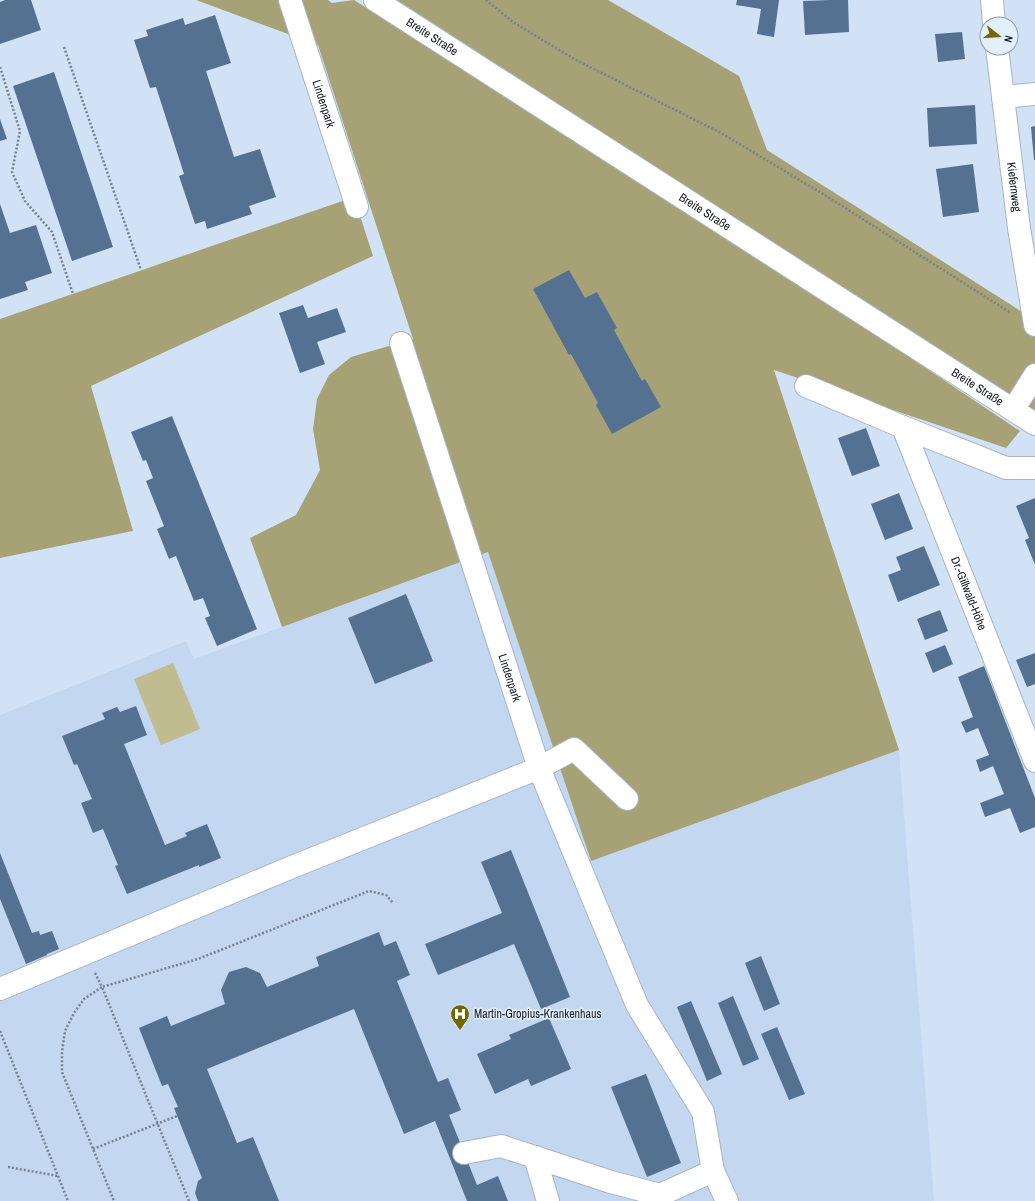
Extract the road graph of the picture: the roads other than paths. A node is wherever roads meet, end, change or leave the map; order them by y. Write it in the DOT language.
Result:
graph roads {
  1 [pos="290,0"];
  2 [pos="375,0"];
  3 [pos="992,0"];
  4 [pos="993,16"];
  5 [pos="998,56"];
  6 [pos="1035,94"];
  7 [pos="1003,97"];
  8 [pos="357,207"];
  9 [pos="1035,325"];
  10 [pos="401,343"];
  11 [pos="1035,375"];
  12 [pos="806,386"];
  13 [pos="1013,410"];
  14 [pos="1035,424"];
  15 [pos="903,427"];
  16 [pos="1035,468"];
  17 [pos="1035,761"];
  18 [pos="539,768"];
  19 [pos="627,799"];
  20 [pos="0,990"];
  21 [pos="464,1153"];
  22 [pos="535,1157"];
  23 [pos="714,1170"];
  24 [pos="658,1198"];
  25 [pos="548,1201"];
  26 [pos="727,1201"];
  1 -- 8 [label="street, Lindenpark"];
  2 -- 13 [label="street, Breite Straße"];
  3 -- 4 [label="street"];
  5 -- 7 [label="street, Kiefernweg"];
  6 -- 7 [label="street"];
  7 -- 9 [label="street, Kiefernweg"];
  10 -- 18 [label="street, Lindenpark"];
  11 -- 13 [label="street"];
  12 -- 15 [label="street"];
  13 -- 14 [label="street, Breite Straße"];
  15 -- 16 [label="street"];
  15 -- 17 [label="street, Dr.-Gillwald-Höhe"];
  18 -- 19 [label="street"];
  18 -- 20 [label="street"];
  18 -- 23 [label="street, Lindenpark"];
  21 -- 22 [label="street"];
  22 -- 24 [label="street"];
  22 -- 25 [label="street"];
  23 -- 24 [label="street"];
  23 -- 26 [label="street, Lindenpark"];
}
